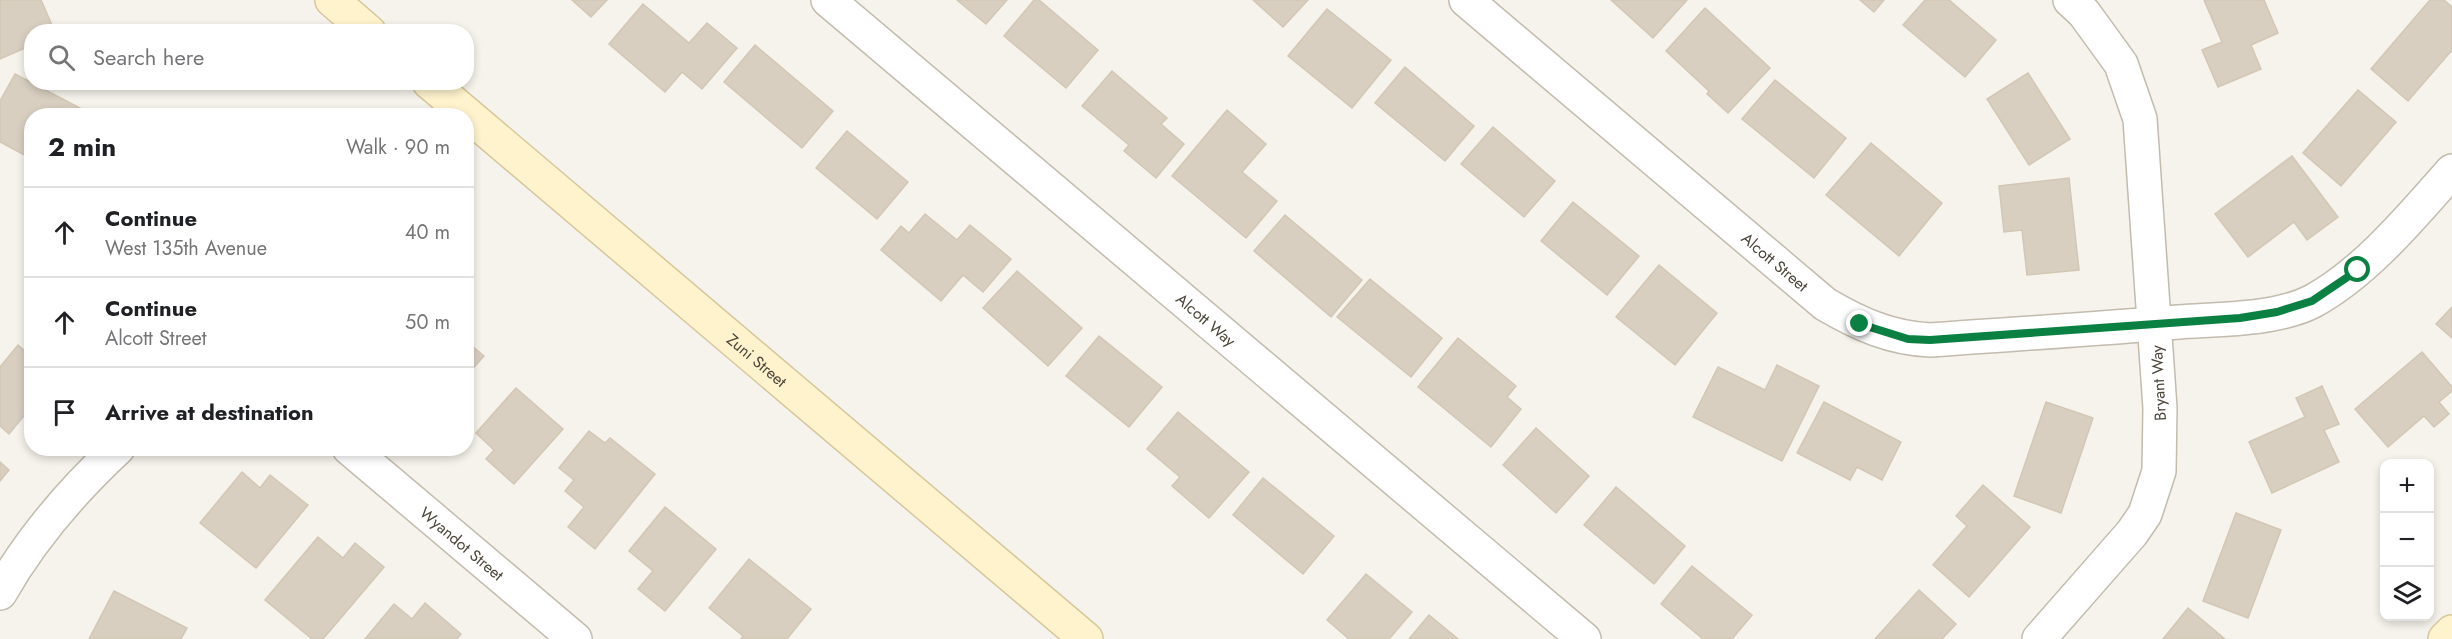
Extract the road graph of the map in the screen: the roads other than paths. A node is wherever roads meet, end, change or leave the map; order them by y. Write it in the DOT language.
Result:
graph roads {
  1 [pos="332,0"];
  2 [pos="828,0"];
  3 [pos="1466,0"];
  4 [pos="2070,0"];
  5 [pos="360,24"];
  6 [pos="438,90"];
  7 [pos="460,108"];
  8 [pos="474,120"];
  9 [pos="2452,171"];
  10 [pos="2155,324"];
  11 [pos="110,456"];
  12 [pos="358,456"];
  13 [pos="0,592"];
  14 [pos="2452,632"];
  15 [pos="575,639"];
  16 [pos="1086,639"];
  17 [pos="1584,639"];
  18 [pos="2039,639"];
  19 [pos="2445,639"];
  1 -- 5 [label="main road"];
  2 -- 17 [label="street, Alcott Way"];
  3 -- 10 [label="street, Alcott Street"];
  4 -- 10 [label="street, Bryant Way"];
  6 -- 7 [label="main road, Zuni Street"];
  8 -- 16 [label="main road, Zuni Street"];
  9 -- 10 [label="street, Alcott Street"];
  10 -- 18 [label="street, Bryant Way"];
  11 -- 13 [label="street"];
  12 -- 15 [label="street, Wyandot Street"];
  14 -- 19 [label="main road"];
}
